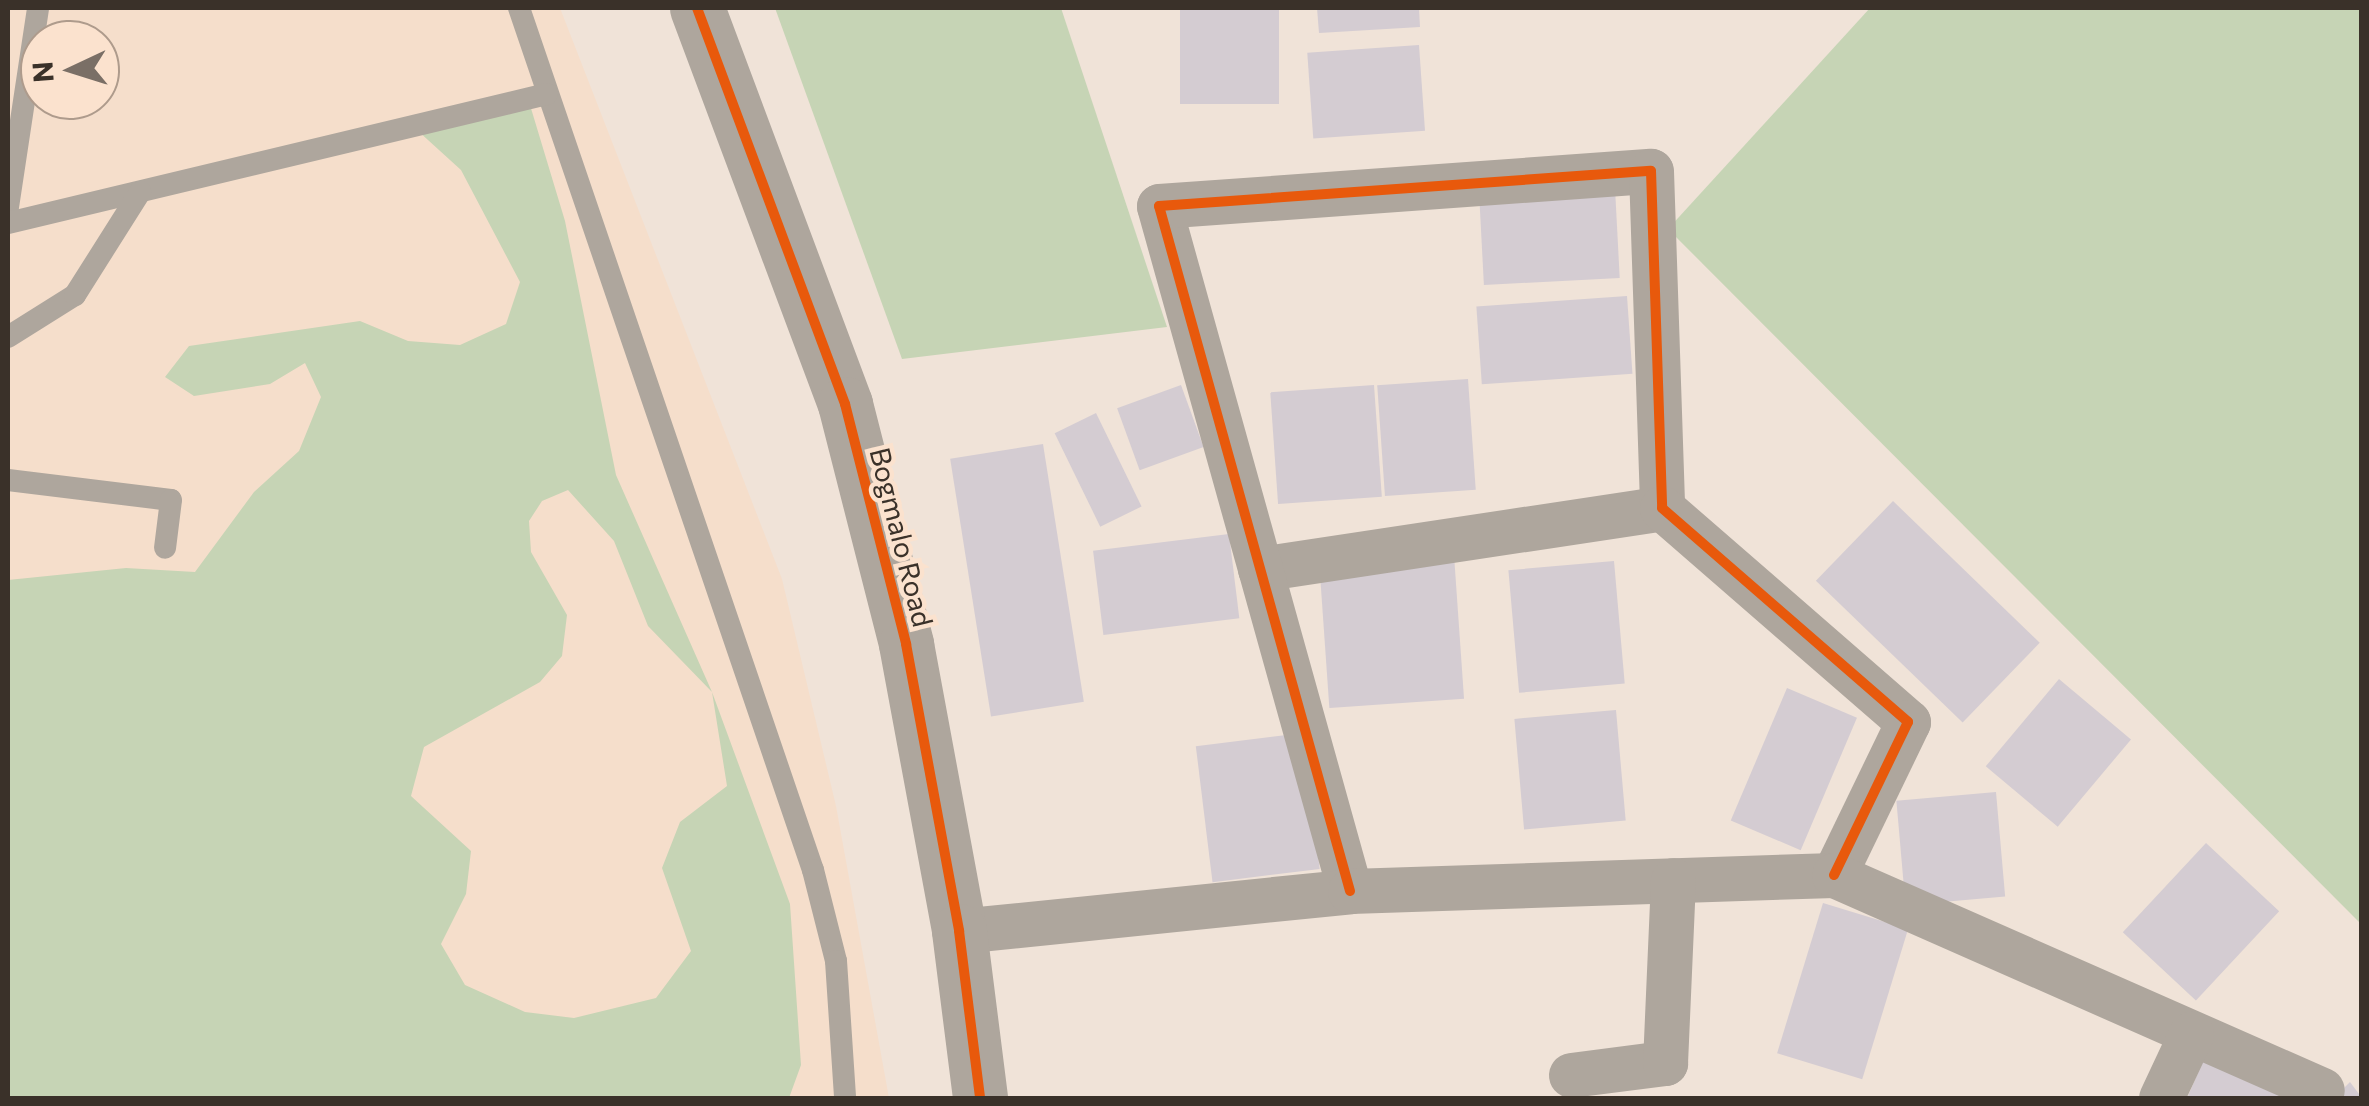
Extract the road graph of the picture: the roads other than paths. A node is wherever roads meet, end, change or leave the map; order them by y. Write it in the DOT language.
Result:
graph roads {
  1 [pos="38,8"];
  2 [pos="519,8"];
  3 [pos="697,8"];
  4 [pos="548,94"];
  5 [pos="140,192"];
  6 [pos="8,207"];
  7 [pos="8,224"];
  8 [pos="8,338"];
  9 [pos="8,480"];
  10 [pos="1662,508"];
  11 [pos="165,548"];
  12 [pos="1260,569"];
  13 [pos="1834,875"];
  14 [pos="1673,880"];
  15 [pos="1350,891"];
  16 [pos="959,931"];
  17 [pos="2191,1034"];
  18 [pos="1571,1075"];
  19 [pos="2322,1090"];
  20 [pos="845,1098"];
  21 [pos="980,1098"];
  22 [pos="2161,1098"];
  1 -- 6 [label="lane"];
  2 -- 4 [label="lane"];
  3 -- 16 [label="street, Bogmalo Road"];
  4 -- 5 [label="lane"];
  4 -- 20 [label="lane"];
  5 -- 7 [label="lane"];
  5 -- 8 [label="lane"];
  9 -- 11 [label="lane"];
  10 -- 12 [label="street"];
  10 -- 12 [label="street"];
  10 -- 13 [label="street"];
  12 -- 15 [label="street"];
  13 -- 14 [label="street"];
  13 -- 17 [label="street"];
  14 -- 15 [label="street"];
  14 -- 18 [label="street"];
  15 -- 16 [label="street"];
  16 -- 21 [label="street, Bogmalo Road"];
  17 -- 19 [label="street"];
  17 -- 22 [label="street"];
}
